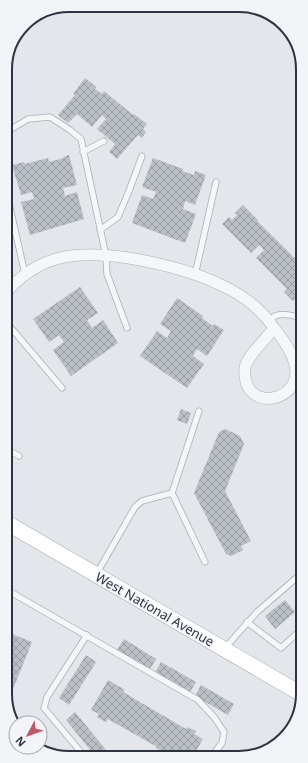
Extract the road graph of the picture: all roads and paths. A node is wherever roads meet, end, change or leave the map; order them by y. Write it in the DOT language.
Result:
graph roads {
  1 [pos="12,129"];
  2 [pos="104,141"];
  3 [pos="83,152"];
  4 [pos="142,156"];
  5 [pos="216,182"];
  6 [pos="12,226"];
  7 [pos="100,230"];
  8 [pos="106,256"];
  9 [pos="25,274"];
  10 [pos="195,275"];
  11 [pos="12,286"];
  12 [pos="296,317"];
  13 [pos="272,324"];
  14 [pos="128,328"];
  15 [pos="12,329"];
  16 [pos="296,362"];
  17 [pos="296,372"];
  18 [pos="62,388"];
  19 [pos="199,411"];
  20 [pos="12,452"];
  21 [pos="20,456"];
  22 [pos="172,493"];
  23 [pos="12,526"];
  24 [pos="205,562"];
  25 [pos="96,575"];
  26 [pos="296,581"];
  27 [pos="12,593"];
  28 [pos="248,622"];
  29 [pos="296,634"];
  30 [pos="87,635"];
  31 [pos="223,649"];
  32 [pos="296,691"];
  33 [pos="80,751"];
  34 [pos="216,751"];
  1 -- 3 [label="lane"];
  2 -- 3 [label="lane"];
  3 -- 7 [label="lane"];
  4 -- 7 [label="lane"];
  5 -- 10 [label="lane"];
  6 -- 9 [label="lane"];
  7 -- 8 [label="lane"];
  8 -- 9 [label="street"];
  8 -- 10 [label="street"];
  8 -- 14 [label="lane"];
  9 -- 11 [label="street"];
  10 -- 13 [label="street"];
  12 -- 13 [label="lane"];
  13 -- 16 [label="street"];
  13 -- 17 [label="street"];
  15 -- 18 [label="lane"];
  19 -- 22 [label="lane"];
  20 -- 21 [label="lane"];
  22 -- 24 [label="lane"];
  22 -- 25 [label="lane"];
  23 -- 25 [label="main road, West National Avenue"];
  25 -- 31 [label="main road, West National Avenue"];
  26 -- 28 [label="lane"];
  27 -- 30 [label="lane"];
  28 -- 29 [label="lane"];
  28 -- 31 [label="lane"];
  30 -- 33 [label="lane"];
  30 -- 34 [label="lane"];
  31 -- 32 [label="main road, West National Avenue"];
}
